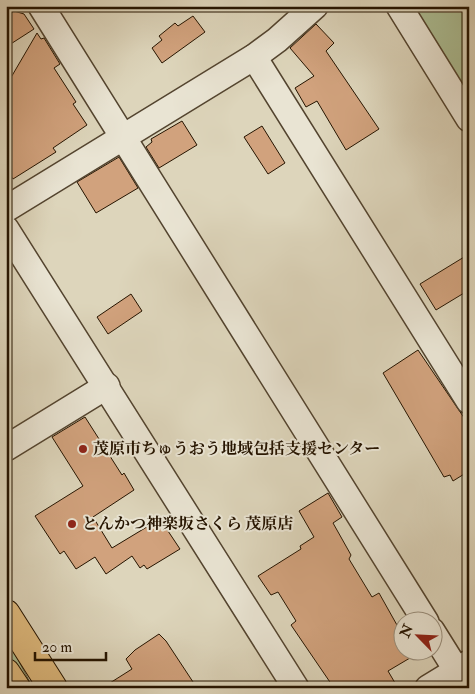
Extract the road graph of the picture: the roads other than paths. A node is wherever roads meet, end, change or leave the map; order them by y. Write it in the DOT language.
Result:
graph roads {
  1 [pos="41,6"];
  2 [pos="315,6"];
  3 [pos="399,6"];
  4 [pos="254,57"];
  5 [pos="469,119"];
  6 [pos="122,136"];
  7 [pos="6,209"];
  8 [pos="6,229"];
  9 [pos="107,386"];
  10 [pos="469,402"];
  11 [pos="6,448"];
  12 [pos="420,612"];
  13 [pos="6,614"];
  14 [pos="442,643"];
  15 [pos="463,667"];
  16 [pos="6,673"];
  17 [pos="16,688"];
  18 [pos="53,688"];
  19 [pos="296,688"];
  20 [pos="428,688"];
  1 -- 6 [label="street"];
  2 -- 4 [label="street"];
  3 -- 5 [label="street"];
  4 -- 6 [label="street"];
  4 -- 10 [label="street"];
  6 -- 7 [label="street"];
  6 -- 12 [label="street"];
  8 -- 9 [label="street"];
  9 -- 11 [label="street"];
  9 -- 19 [label="street"];
  13 -- 18 [label="highway"];
  14 -- 15 [label="street"];
  15 -- 20 [label="street"];
  16 -- 17 [label="highway"];
}
